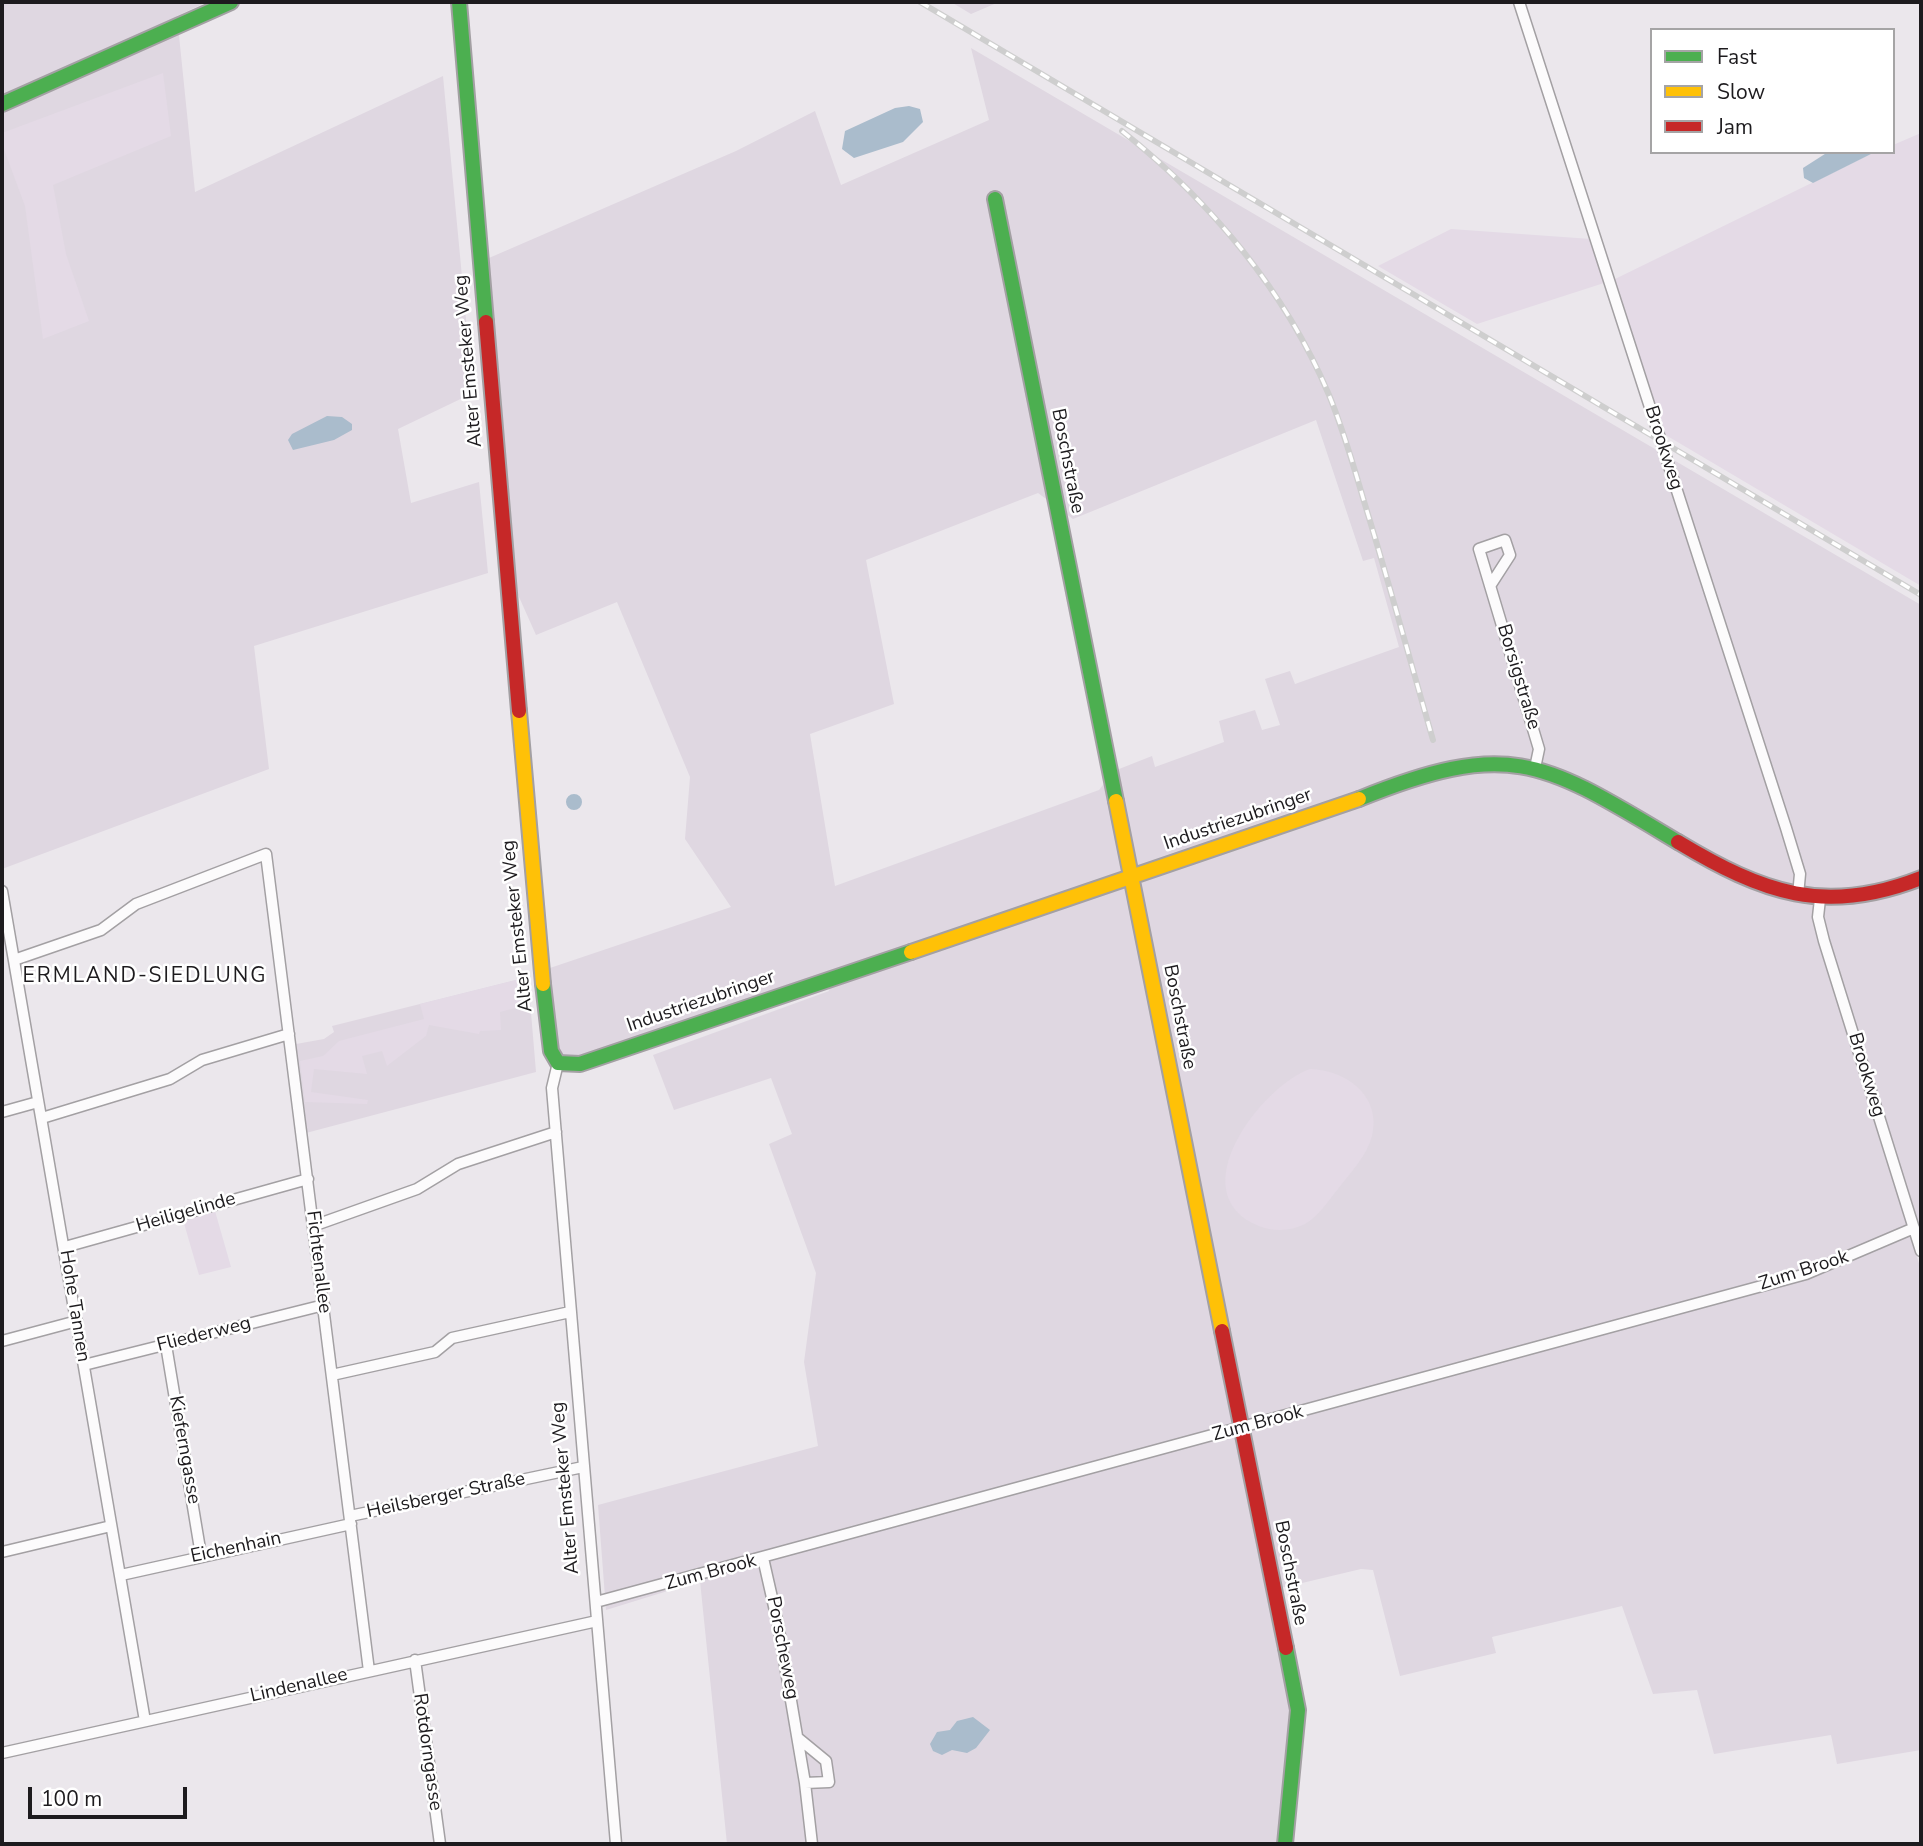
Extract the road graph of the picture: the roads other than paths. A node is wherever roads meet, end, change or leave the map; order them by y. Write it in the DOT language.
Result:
graph roads {
  1 [pos="231,2"];
  2 [pos="459,2"];
  3 [pos="1519,2"];
  4 [pos="2,104"];
  5 [pos="995,199"];
  6 [pos="1490,586"];
  7 [pos="1535,768"];
  8 [pos="1131,876"];
  9 [pos="1921,878"];
  10 [pos="2,891"];
  11 [pos="1798,895"];
  12 [pos="1820,899"];
  13 [pos="3,909"];
  14 [pos="14,960"];
  15 [pos="289,1034"];
  16 [pos="558,1063"];
  17 [pos="38,1102"];
  18 [pos="2,1112"];
  19 [pos="41,1118"];
  20 [pos="555,1132"];
  21 [pos="308,1180"];
  22 [pos="313,1226"];
  23 [pos="1914,1228"];
  24 [pos="65,1247"];
  25 [pos="1921,1251"];
  26 [pos="324,1305"];
  27 [pos="570,1312"];
  28 [pos="77,1321"];
  29 [pos="2,1341"];
  30 [pos="166,1345"];
  31 [pos="84,1365"];
  32 [pos="332,1375"];
  33 [pos="1241,1428"];
  34 [pos="583,1467"];
  35 [pos="351,1520"];
  36 [pos="111,1526"];
  37 [pos="2,1552"];
  38 [pos="201,1555"];
  39 [pos="763,1559"];
  40 [pos="121,1575"];
  41 [pos="596,1602"];
  42 [pos="597,1621"];
  43 [pos="415,1660"];
  44 [pos="369,1671"];
  45 [pos="145,1721"];
  46 [pos="798,1738"];
  47 [pos="2,1754"];
  48 [pos="805,1783"];
  49 [pos="440,1844"];
  50 [pos="616,1844"];
  51 [pos="812,1844"];
  52 [pos="1285,1844"];
  1 -- 4 [label="street"];
  2 -- 16 [label="street, Alter Emsteker Weg"];
  3 -- 11 [label="street, Brookweg"];
  5 -- 8 [label="street, Boschstraße"];
  6 -- 7 [label="street, Borsigstraße"];
  7 -- 8 [label="street, Industriezubringer"];
  7 -- 11 [label="street, Industriezubringer"];
  8 -- 16 [label="street, Industriezubringer"];
  8 -- 33 [label="street, Boschstraße"];
  9 -- 12 [label="street, Industriezubringer"];
  10 -- 13 [label="street, Hohe Tannen"];
  11 -- 12 [label="street, Industriezubringer"];
  12 -- 23 [label="street, Brookweg"];
  13 -- 14 [label="street, Hohe Tannen"];
  14 -- 15 [label="street, Fichtenallee"];
  14 -- 17 [label="street, Hohe Tannen"];
  15 -- 19 [label="street"];
  15 -- 21 [label="street, Fichtenallee"];
  16 -- 20 [label="street, Alter Emsteker Weg"];
  17 -- 18 [label="street"];
  17 -- 19 [label="street, Hohe Tannen"];
  19 -- 24 [label="street, Hohe Tannen"];
  20 -- 22 [label="street"];
  20 -- 27 [label="street, Alter Emsteker Weg"];
  21 -- 22 [label="street, Fichtenallee"];
  21 -- 24 [label="street, Heiligelinde"];
  22 -- 26 [label="street, Fichtenallee"];
  23 -- 25 [label="street, Brookweg"];
  23 -- 33 [label="street, Zum Brook"];
  24 -- 28 [label="street, Hohe Tannen"];
  26 -- 30 [label="street, Fliederweg"];
  26 -- 32 [label="street, Fichtenallee"];
  27 -- 32 [label="street"];
  27 -- 34 [label="street, Alter Emsteker Weg"];
  28 -- 29 [label="street"];
  28 -- 31 [label="street, Hohe Tannen"];
  30 -- 31 [label="street, Fliederweg"];
  30 -- 38 [label="street, Kieferngasse"];
  31 -- 36 [label="street, Hohe Tannen"];
  32 -- 35 [label="street, Fichtenallee"];
  33 -- 39 [label="street, Zum Brook"];
  33 -- 52 [label="street, Boschstraße"];
  34 -- 35 [label="street, Heilsberger Straße"];
  34 -- 41 [label="street, Alter Emsteker Weg"];
  35 -- 38 [label="street, Eichenhain"];
  35 -- 44 [label="street, Fichtenallee"];
  36 -- 37 [label="street"];
  36 -- 40 [label="street, Hohe Tannen"];
  38 -- 40 [label="street, Eichenhain"];
  39 -- 41 [label="street, Zum Brook"];
  39 -- 46 [label="street, Porscheweg"];
  40 -- 45 [label="street, Hohe Tannen"];
  41 -- 42 [label="street, Alter Emsteker Weg"];
  42 -- 43 [label="street, Lindenallee"];
  42 -- 50 [label="street, Alter Emsteker Weg"];
  43 -- 44 [label="street, Lindenallee"];
  43 -- 49 [label="street, Rotdorngasse"];
  44 -- 45 [label="street, Lindenallee"];
  45 -- 47 [label="street, Lindenallee"];
  46 -- 48 [label="street, Porscheweg"];
  46 -- 48 [label="street"];
  48 -- 51 [label="street, Porscheweg"];
}
